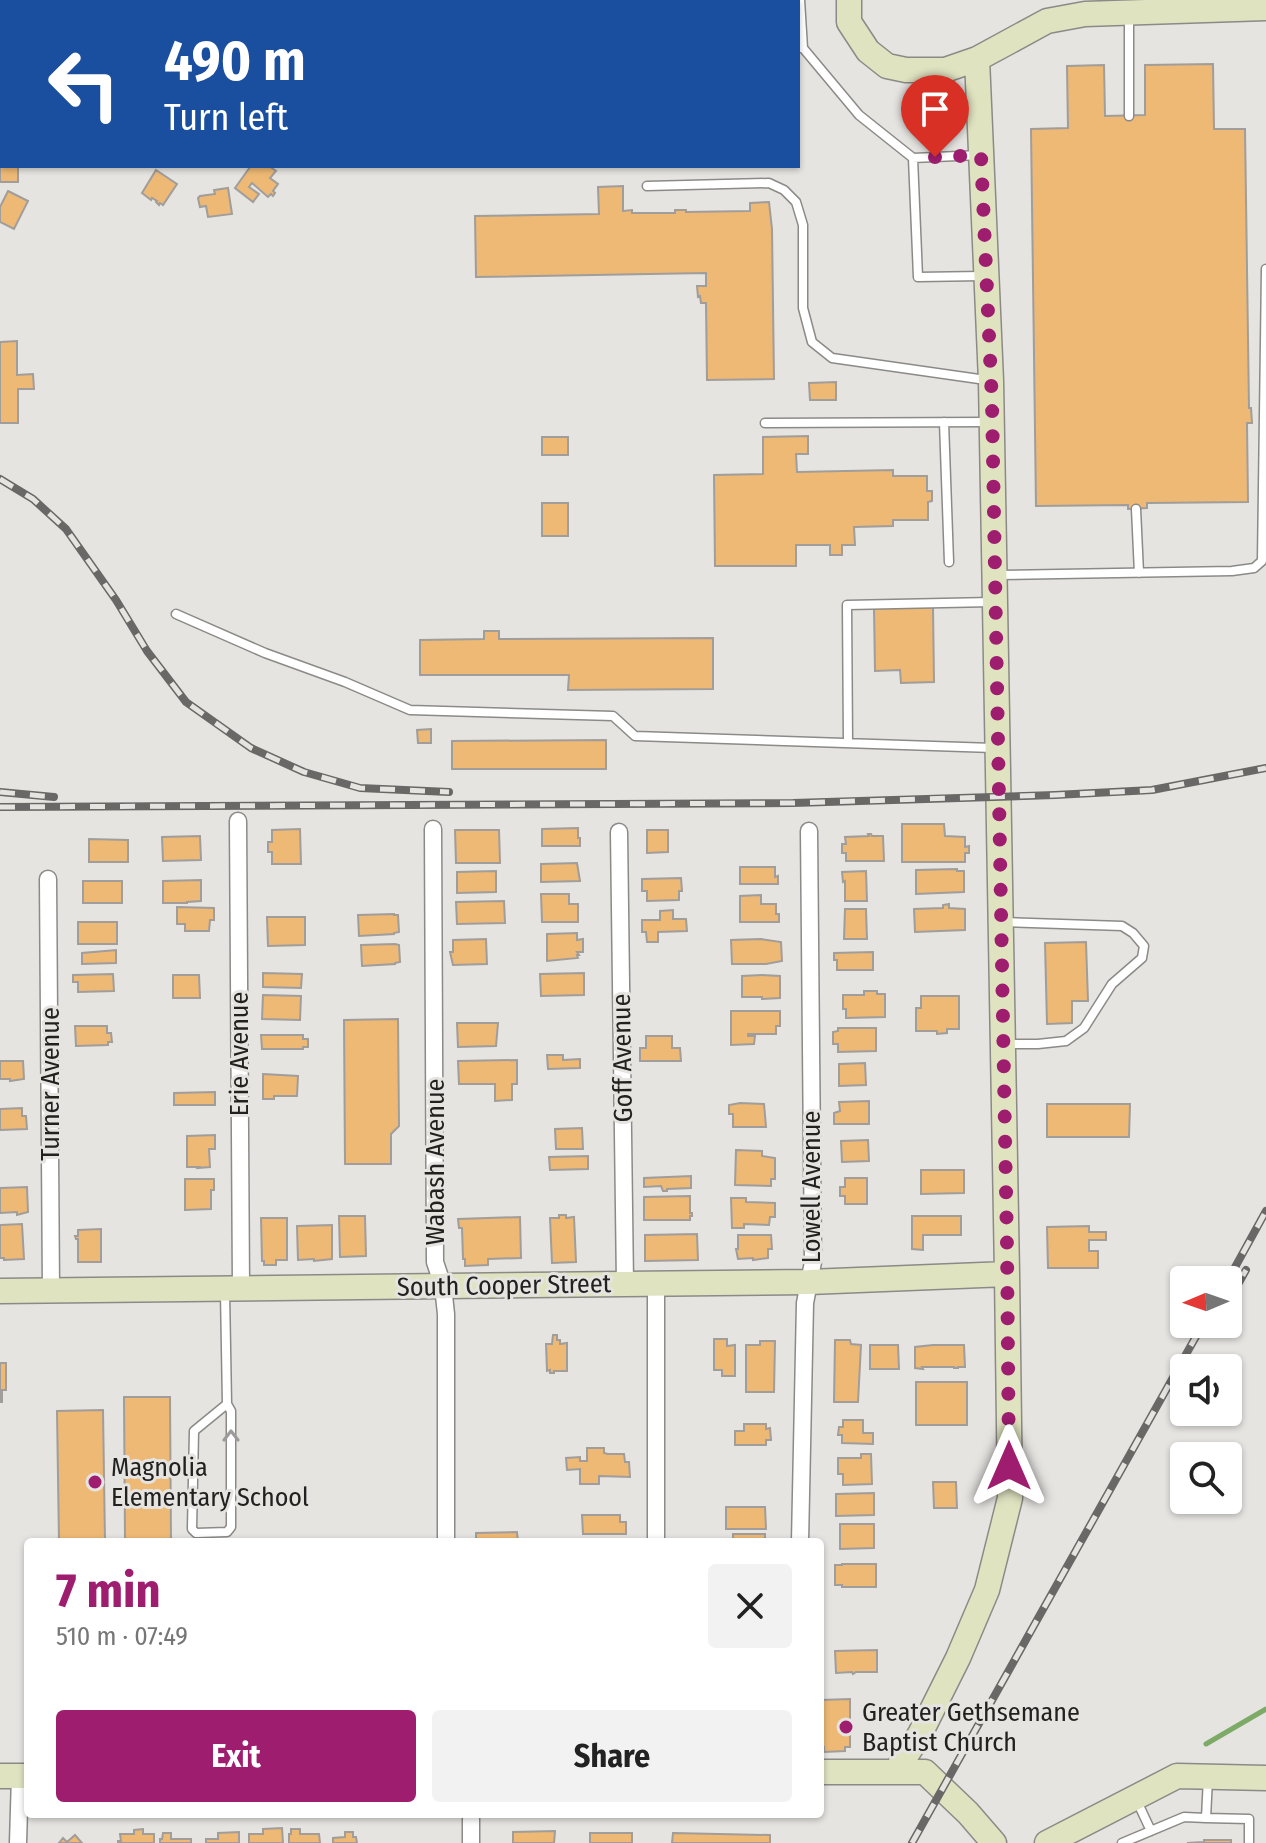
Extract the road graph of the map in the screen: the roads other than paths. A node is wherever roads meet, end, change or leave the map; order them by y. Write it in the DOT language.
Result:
graph roads {
  1 [pos="800,0"];
  2 [pos="849,0"];
  3 [pos="1266,8"];
  4 [pos="1129,12"];
  5 [pos="800,48"];
  6 [pos="977,59"];
  7 [pos="1129,116"];
  8 [pos="981,155"];
  9 [pos="913,158"];
  10 [pos="647,186"];
  11 [pos="1266,269"];
  12 [pos="987,275"];
  13 [pos="991,381"];
  14 [pos="944,422"];
  15 [pos="992,422"];
  16 [pos="765,423"];
  17 [pos="1136,509"];
  18 [pos="949,562"];
  19 [pos="1139,573"];
  20 [pos="994,575"];
  21 [pos="995,602"];
  22 [pos="176,614"];
  23 [pos="848,743"];
  24 [pos="998,748"];
  25 [pos="238,821"];
  26 [pos="433,829"];
  27 [pos="809,831"];
  28 [pos="619,832"];
  29 [pos="48,879"];
  30 [pos="1001,922"];
  31 [pos="1003,1044"];
  32 [pos="1007,1274"];
  33 [pos="809,1282"];
  34 [pos="656,1283"];
  35 [pos="625,1284"];
  36 [pos="443,1286"];
  37 [pos="233,1287"];
  38 [pos="51,1290"];
  39 [pos="0,1291"];
  40 [pos="227,1404"];
  41 [pos="446,1538"];
  42 [pos="656,1538"];
  43 [pos="800,1538"];
  44 [pos="896,1771"];
  45 [pos="824,1772"];
  46 [pos="16,1776"];
  47 [pos="1209,1776"];
  48 [pos="1266,1778"];
  49 [pos="1136,1797"];
  50 [pos="471,1818"];
  51 [pos="1206,1818"];
  52 [pos="1151,1831"];
  53 [pos="18,1843"];
  54 [pos="471,1843"];
  55 [pos="994,1843"];
  56 [pos="1047,1843"];
  57 [pos="1122,1843"];
  58 [pos="1249,1843"];
  1 -- 5 [label="lane"];
  2 -- 6 [label="main road"];
  3 -- 4 [label="main road"];
  4 -- 6 [label="main road"];
  4 -- 7 [label="lane"];
  5 -- 9 [label="lane"];
  6 -- 8 [label="main road"];
  8 -- 9 [label="lane"];
  8 -- 12 [label="main road"];
  9 -- 12 [label="lane"];
  10 -- 13 [label="lane"];
  11 -- 19 [label="lane"];
  12 -- 13 [label="main road"];
  13 -- 15 [label="main road"];
  14 -- 15 [label="lane"];
  14 -- 16 [label="lane"];
  14 -- 18 [label="lane"];
  15 -- 20 [label="main road"];
  17 -- 19 [label="lane"];
  19 -- 20 [label="lane"];
  20 -- 21 [label="main road"];
  21 -- 23 [label="lane"];
  21 -- 24 [label="main road"];
  22 -- 23 [label="lane"];
  23 -- 24 [label="lane"];
  24 -- 30 [label="main road"];
  25 -- 37 [label="street, Erie Avenue"];
  26 -- 36 [label="street, Wabash Avenue"];
  27 -- 33 [label="street, Lowell Avenue"];
  28 -- 35 [label="street, Goff Avenue"];
  29 -- 38 [label="street, Turner Avenue"];
  30 -- 31 [label="main road"];
  30 -- 31 [label="lane"];
  31 -- 32 [label="main road"];
  32 -- 33 [label="main road, South Cooper Street"];
  32 -- 44 [label="main road"];
  33 -- 34 [label="main road, South Cooper Street"];
  33 -- 43 [label="street, Lowell Avenue"];
  34 -- 35 [label="main road, South Cooper Street"];
  34 -- 42 [label="street"];
  35 -- 36 [label="main road, South Cooper Street"];
  36 -- 37 [label="main road, South Cooper Street"];
  36 -- 41 [label="street, Wabash Avenue"];
  37 -- 38 [label="main road, South Cooper Street"];
  37 -- 40 [label="lane"];
  38 -- 39 [label="main road, South Cooper Street"];
  40 -- 40 [label="lane, one-way"];
  44 -- 45 [label="main road"];
  44 -- 55 [label="main road"];
  46 -- 53 [label="street"];
  47 -- 48 [label="main road"];
  47 -- 49 [label="main road"];
  47 -- 51 [label="lane"];
  49 -- 52 [label="lane"];
  49 -- 56 [label="main road"];
  50 -- 54 [label="street"];
  51 -- 52 [label="lane"];
  51 -- 58 [label="lane"];
  52 -- 57 [label="lane"];
}
